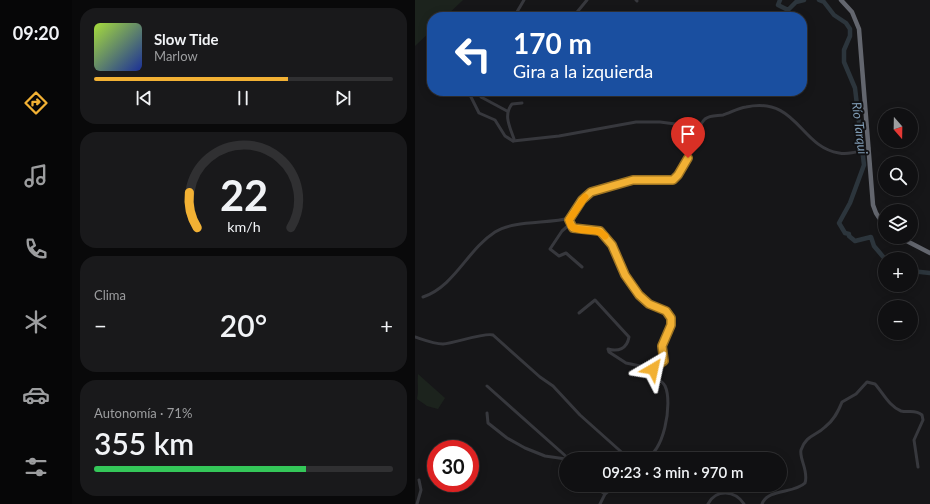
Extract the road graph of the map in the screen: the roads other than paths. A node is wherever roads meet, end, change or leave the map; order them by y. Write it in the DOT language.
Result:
graph roads {
  1 [pos="524,0"];
  2 [pos="587,0"];
  3 [pos="841,0"];
  4 [pos="517,12"];
  5 [pos="577,12"];
  6 [pos="470,96"];
  7 [pos="481,97"];
  8 [pos="522,103"];
  9 [pos="507,111"];
  10 [pos="513,141"];
  11 [pos="867,149"];
  12 [pos="689,154"];
  13 [pos="878,217"];
  14 [pos="570,218"];
  15 [pos="570,224"];
  16 [pos="913,244"];
  17 [pos="930,253"];
  18 [pos="582,267"];
  19 [pos="423,297"];
  20 [pos="579,312"];
  21 [pos="415,337"];
  22 [pos="657,367"];
  23 [pos="487,386"];
  24 [pos="487,413"];
  25 [pos="559,452"];
  26 [pos="620,452"];
  27 [pos="654,452"];
  28 [pos="559,458"];
  29 [pos="918,466"];
  30 [pos="419,480"];
  31 [pos="602,492"];
  32 [pos="607,492"];
  33 [pos="605,494"];
  34 [pos="417,504"];
  35 [pos="600,504"];
  36 [pos="708,504"];
  37 [pos="744,504"];
  38 [pos="762,504"];
  1 -- 4 [label="street"];
  2 -- 5 [label="street"];
  3 -- 11 [label="highway"];
  6 -- 10 [label="street"];
  7 -- 9 [label="street"];
  8 -- 9 [label="street"];
  9 -- 10 [label="street"];
  10 -- 12 [label="street"];
  11 -- 12 [label="street"];
  11 -- 13 [label="highway"];
  12 -- 14 [label="street"];
  14 -- 15 [label="street"];
  14 -- 19 [label="street"];
  15 -- 18 [label="street"];
  15 -- 22 [label="street"];
  16 -- 17 [label="highway"];
  20 -- 22 [label="street"];
  21 -- 26 [label="street"];
  22 -- 27 [label="street"];
  23 -- 25 [label="street"];
  24 -- 28 [label="street"];
  29 -- 38 [label="street"];
  30 -- 34 [label="street"];
  31 -- 33 [label="street"];
  32 -- 33 [label="street"];
  33 -- 35 [label="street"];
  36 -- 37 [label="street"];
}
